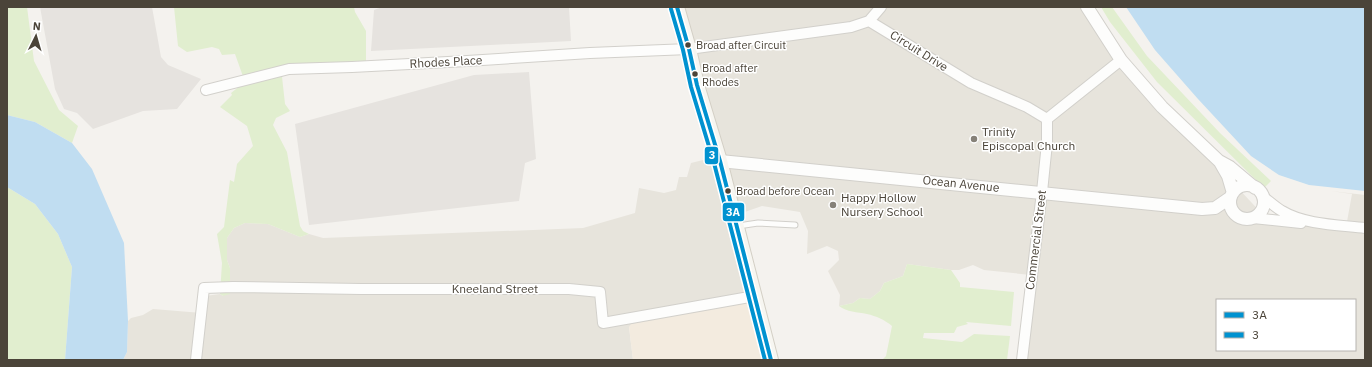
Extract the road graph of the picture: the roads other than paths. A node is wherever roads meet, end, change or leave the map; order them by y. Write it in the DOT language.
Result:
graph roads {
  1 [pos="677,7"];
  2 [pos="881,7"];
  3 [pos="1087,7"];
  4 [pos="869,21"];
  5 [pos="689,48"];
  6 [pos="1122,60"];
  7 [pos="206,90"];
  8 [pos="1047,119"];
  9 [pos="720,161"];
  10 [pos="1219,161"];
  11 [pos="1042,192"];
  12 [pos="1258,192"];
  13 [pos="1232,195"];
  14 [pos="1202,209"];
  15 [pos="1237,216"];
  16 [pos="1252,218"];
  17 [pos="1317,222"];
  18 [pos="795,226"];
  19 [pos="737,227"];
  20 [pos="1365,228"];
  21 [pos="755,296"];
  22 [pos="196,360"];
  23 [pos="771,360"];
  24 [pos="1022,360"];
  1 -- 5 [label="main road"];
  2 -- 4 [label="street"];
  3 -- 6 [label="street"];
  4 -- 5 [label="street"];
  4 -- 8 [label="street, Circuit Drive"];
  5 -- 7 [label="street, Rhodes Place"];
  5 -- 9 [label="main road"];
  6 -- 8 [label="street"];
  6 -- 10 [label="street"];
  8 -- 11 [label="street, Commercial Street"];
  9 -- 11 [label="street, Ocean Avenue"];
  9 -- 19 [label="main road"];
  10 -- 12 [label="street"];
  10 -- 13 [label="street"];
  11 -- 14 [label="street, Ocean Avenue"];
  11 -- 24 [label="street, Commercial Street"];
  12 -- 13 [label="street, Ocean Avenue"];
  12 -- 16 [label="street"];
  12 -- 17 [label="street, Ocean Avenue"];
  13 -- 14 [label="street, Ocean Avenue"];
  13 -- 15 [label="street"];
  14 -- 15 [label="street, Ocean Avenue"];
  15 -- 16 [label="street, Ocean Avenue"];
  16 -- 17 [label="street, Ocean Avenue"];
  17 -- 20 [label="street, Ocean Avenue"];
  18 -- 19 [label="lane"];
  19 -- 21 [label="main road"];
  21 -- 22 [label="street, Kneeland Street"];
  21 -- 23 [label="main road"];
}
